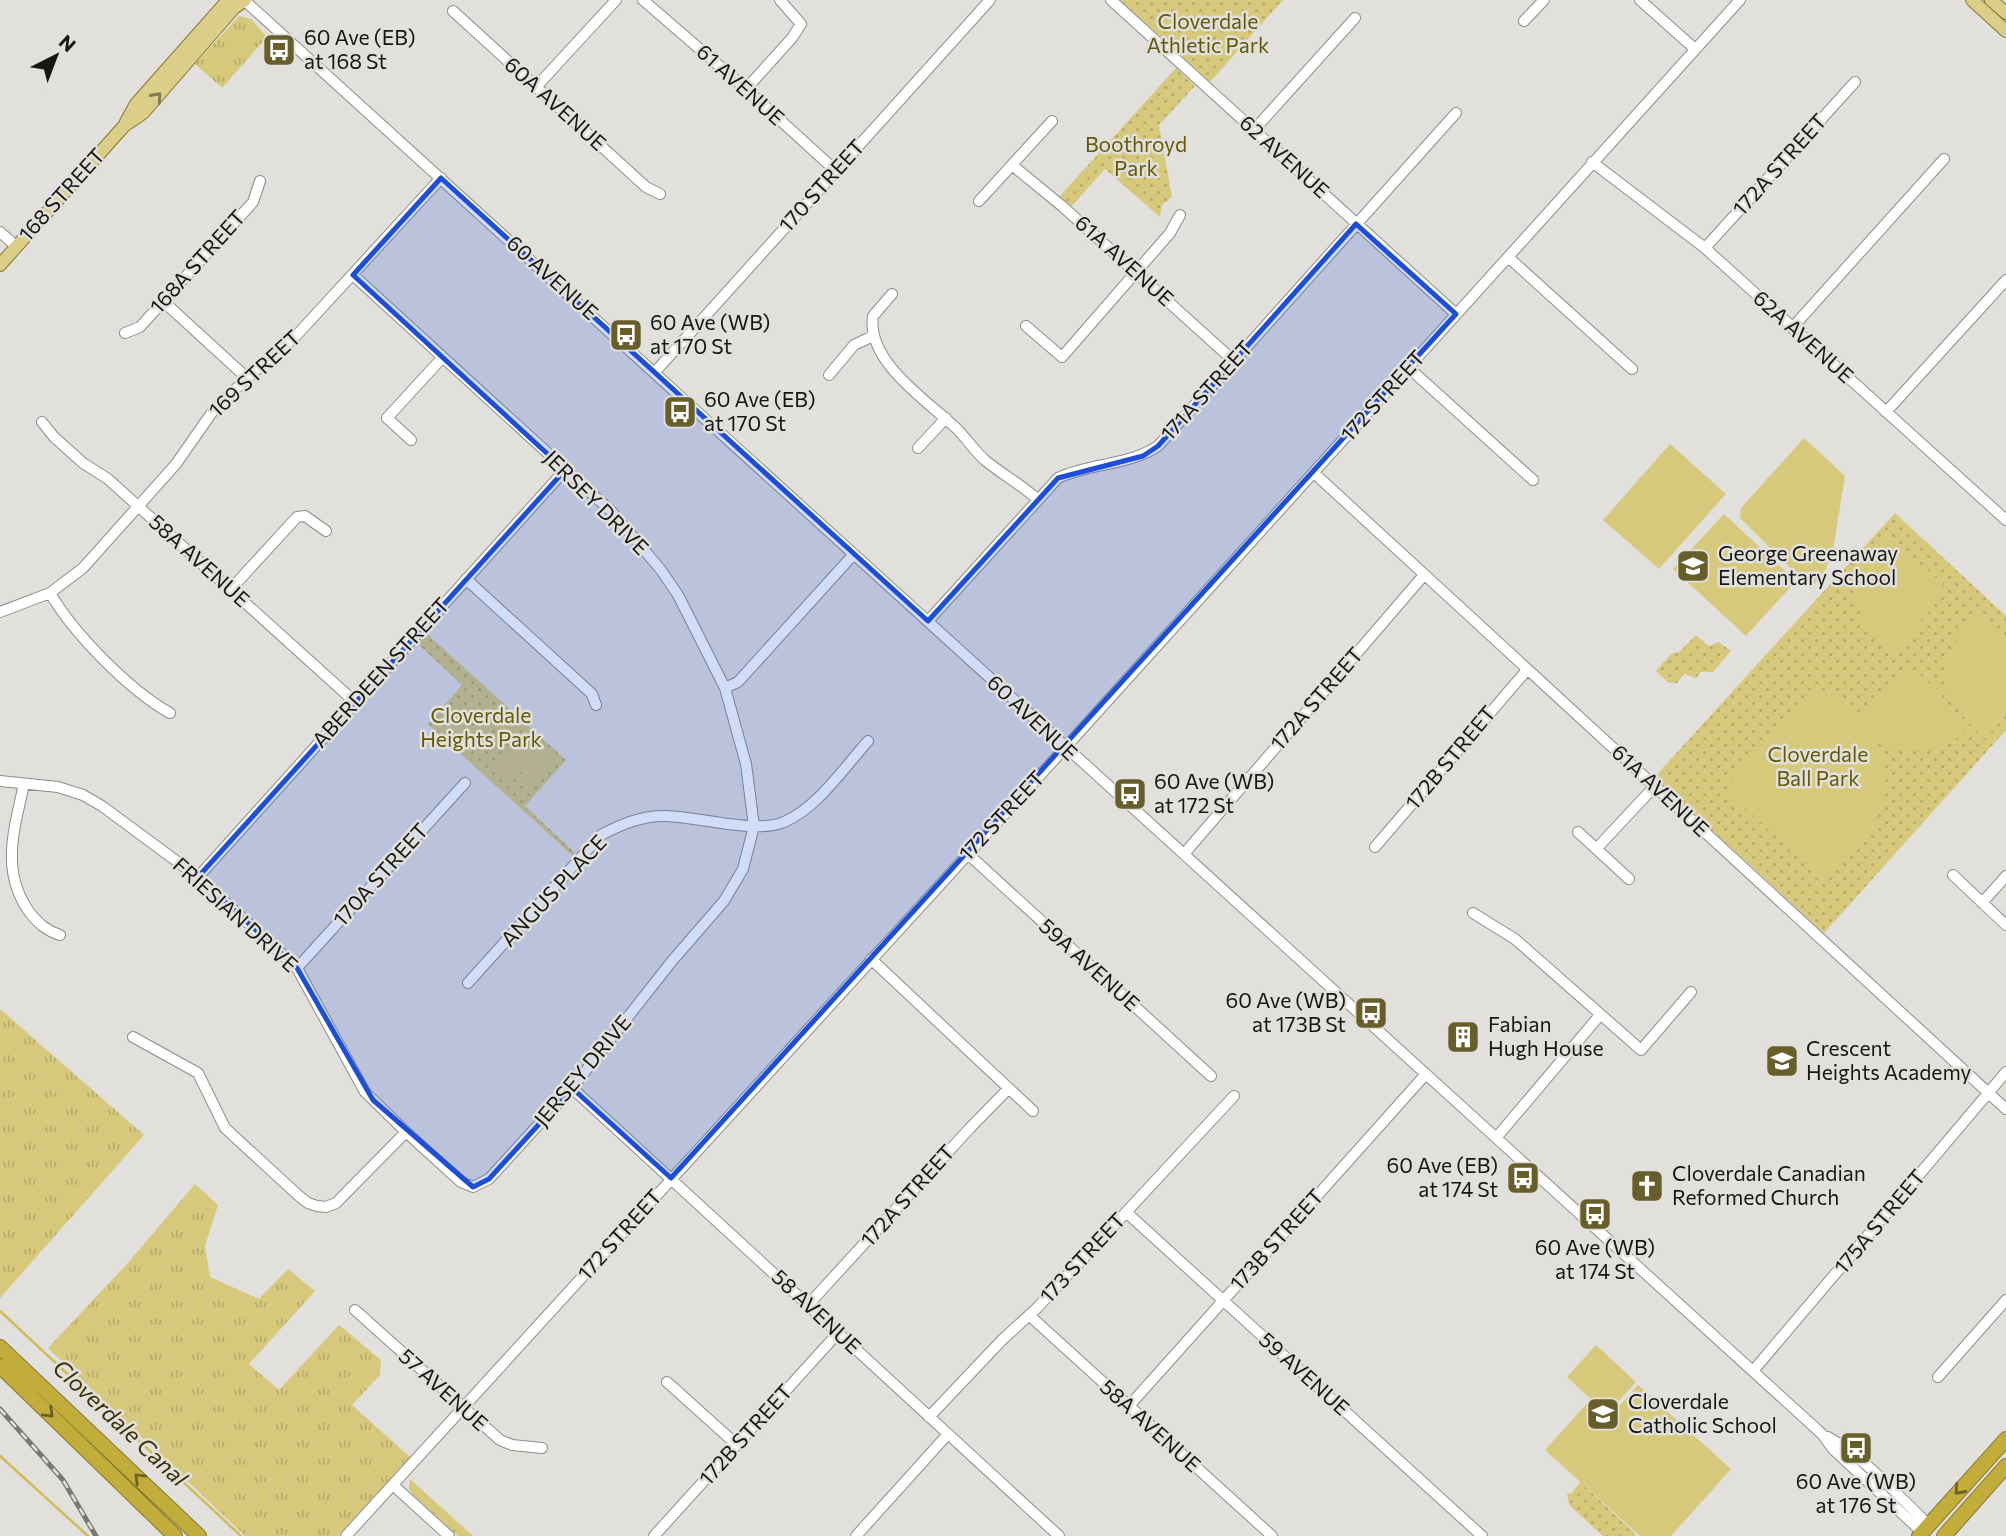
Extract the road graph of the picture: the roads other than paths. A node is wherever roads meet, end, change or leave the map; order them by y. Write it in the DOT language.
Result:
graph roads {
  1 [pos="228,0"];
  2 [pos="244,0"];
  3 [pos="616,0"];
  4 [pos="643,0"];
  5 [pos="780,0"];
  6 [pos="990,0"];
  7 [pos="1111,0"];
  8 [pos="1544,0"];
  9 [pos="1640,0"];
  10 [pos="1740,0"];
  11 [pos="1972,0"];
  12 [pos="1991,0"];
  13 [pos="453,11"];
  14 [pos="2006,13"];
  15 [pos="1354,18"];
  16 [pos="1524,21"];
  17 [pos="2006,32"];
  18 [pos="1695,49"];
  19 [pos="1855,82"];
  20 [pos="536,87"];
  21 [pos="746,89"];
  22 [pos="1456,113"];
  23 [pos="1052,121"];
  24 [pos="124,126"];
  25 [pos="1254,130"];
  26 [pos="1944,159"];
  27 [pos="1592,162"];
  28 [pos="1012,165"];
  29 [pos="836,171"];
  30 [pos="441,178"];
  31 [pos="260,181"];
  32 [pos="660,194"];
  33 [pos="979,201"];
  34 [pos="1180,215"];
  35 [pos="1356,223"];
  36 [pos="0,232"];
  37 [pos="16,246"];
  38 [pos="1705,248"];
  39 [pos="1508,257"];
  40 [pos="0,265"];
  41 [pos="1137,273"];
  42 [pos="353,275"];
  43 [pos="2006,280"];
  44 [pos="892,294"];
  45 [pos="164,302"];
  46 [pos="1456,314"];
  47 [pos="1026,326"];
  48 [pos="1792,328"];
  49 [pos="125,333"];
  50 [pos="873,336"];
  51 [pos="442,358"];
  52 [pos="1234,361"];
  53 [pos="1409,368"];
  54 [pos="1632,369"];
  55 [pos="654,372"];
  56 [pos="828,375"];
  57 [pos="247,377"];
  58 [pos="1886,412"];
  59 [pos="946,418"];
  60 [pos="41,422"];
  61 [pos="411,440"];
  62 [pos="918,449"];
  63 [pos="565,470"];
  64 [pos="1314,473"];
  65 [pos="1533,480"];
  66 [pos="1038,500"];
  67 [pos="139,506"];
  68 [pos="2006,520"];
  69 [pos="326,531"];
  70 [pos="854,554"];
  71 [pos="1424,575"];
  72 [pos="466,579"];
  73 [pos="231,589"];
  74 [pos="51,593"];
  75 [pos="0,612"];
  76 [pos="928,621"];
  77 [pos="1527,670"];
  78 [pos="725,688"];
  79 [pos="355,702"];
  80 [pos="596,705"];
  81 [pos="170,713"];
  82 [pos="868,741"];
  83 [pos="1065,748"];
  84 [pos="0,781"];
  85 [pos="465,783"];
  86 [pos="24,784"];
  87 [pos="1654,787"];
  88 [pos="754,826"];
  89 [pos="1578,832"];
  90 [pos="1375,847"];
  91 [pos="1597,848"];
  92 [pos="968,854"];
  93 [pos="1184,854"];
  94 [pos="1953,875"];
  95 [pos="2006,876"];
  96 [pos="198,877"];
  97 [pos="1629,878"];
  98 [pos="1982,903"];
  99 [pos="1473,913"];
  100 [pos="2006,925"];
  101 [pos="60,935"];
  102 [pos="871,959"];
  103 [pos="297,968"];
  104 [pos="468,983"];
  105 [pos="1691,992"];
  106 [pos="1600,1015"];
  107 [pos="133,1037"];
  108 [pos="2006,1072"];
  109 [pos="1426,1074"];
  110 [pos="1211,1076"];
  111 [pos="572,1088"];
  112 [pos="1009,1088"];
  113 [pos="1988,1093"];
  114 [pos="1234,1096"];
  115 [pos="2006,1109"];
  116 [pos="1033,1111"];
  117 [pos="406,1132"];
  118 [pos="1496,1138"];
  119 [pos="671,1178"];
  120 [pos="469,1186"];
  121 [pos="1126,1212"];
  122 [pos="1223,1300"];
  123 [pos="2006,1300"];
  124 [pos="808,1305"];
  125 [pos="355,1310"];
  126 [pos="1029,1315"];
  127 [pos="838,1333"];
  128 [pos="0,1347"];
  129 [pos="0,1366"];
  130 [pos="1753,1371"];
  131 [pos="1938,1377"];
  132 [pos="667,1382"];
  133 [pos="1129,1406"];
  134 [pos="463,1408"];
  135 [pos="929,1417"];
  136 [pos="948,1434"];
  137 [pos="2006,1438"];
  138 [pos="737,1445"];
  139 [pos="542,1448"];
  140 [pos="2006,1466"];
  141 [pos="393,1485"];
  142 [pos="1924,1532"];
  143 [pos="1478,1535"];
  144 [pos="175,1536"];
  145 [pos="199,1536"];
  146 [pos="346,1536"];
  147 [pos="449,1536"];
  148 [pos="654,1536"];
  149 [pos="856,1536"];
  150 [pos="1059,1536"];
  151 [pos="1272,1536"];
  152 [pos="1943,1536"];
  1 -- 24 [label="main road, 168 STREET"];
  24 -- 2 [label="main road, 168 STREET, one-way"];
  2 -- 30 [label="street, 60 AVENUE"];
  3 -- 20 [label="street"];
  4 -- 21 [label="street, 61 AVENUE"];
  5 -- 21 [label="street"];
  6 -- 29 [label="street, 170 STREET"];
  7 -- 25 [label="street, 62 AVENUE"];
  8 -- 16 [label="street"];
  9 -- 18 [label="street"];
  10 -- 18 [label="street, 172 STREET"];
  11 -- 17 [label="main road"];
  12 -- 14 [label="main road"];
  13 -- 20 [label="street, 60A AVENUE"];
  15 -- 25 [label="street"];
  18 -- 27 [label="street, 172 STREET"];
  19 -- 38 [label="street, 172A STREET"];
  20 -- 32 [label="street, 60A AVENUE"];
  21 -- 29 [label="street, 61 AVENUE"];
  22 -- 35 [label="street, 171A STREET"];
  23 -- 28 [label="street"];
  24 -- 37 [label="main road, 168 STREET"];
  25 -- 35 [label="street, 62 AVENUE"];
  26 -- 48 [label="street"];
  27 -- 38 [label="street, 62A AVENUE"];
  27 -- 39 [label="street, 172 STREET"];
  28 -- 33 [label="street"];
  28 -- 41 [label="street, 61A AVENUE"];
  29 -- 55 [label="street, 170 STREET"];
  30 -- 42 [label="street, 169 STREET"];
  30 -- 55 [label="street, 60 AVENUE"];
  31 -- 45 [label="street, 168A STREET"];
  34 -- 41 [label="street"];
  35 -- 46 [label="street, 62 AVENUE"];
  35 -- 52 [label="street, 171A STREET"];
  36 -- 37 [label="street"];
  37 -- 40 [label="main road, 168 STREET"];
  38 -- 48 [label="street, 62A AVENUE"];
  39 -- 46 [label="street, 172 STREET"];
  39 -- 54 [label="street"];
  41 -- 47 [label="street"];
  41 -- 52 [label="street, 61A AVENUE"];
  42 -- 51 [label="street, JERSEY DRIVE"];
  42 -- 57 [label="street, 169 STREET"];
  43 -- 58 [label="street"];
  44 -- 50 [label="street"];
  45 -- 49 [label="street, 168A STREET"];
  45 -- 57 [label="street"];
  46 -- 53 [label="street, 172 STREET"];
  48 -- 58 [label="street, 62A AVENUE"];
  50 -- 56 [label="street"];
  50 -- 59 [label="street"];
  51 -- 61 [label="street"];
  51 -- 63 [label="street, JERSEY DRIVE"];
  52 -- 66 [label="street, 171A STREET"];
  53 -- 64 [label="street, 172 STREET"];
  53 -- 65 [label="street"];
  55 -- 70 [label="street, 60 AVENUE"];
  57 -- 67 [label="street, 169 STREET"];
  58 -- 68 [label="street, 62A AVENUE"];
  59 -- 62 [label="street"];
  59 -- 66 [label="street"];
  60 -- 67 [label="street, 58A AVENUE"];
  63 -- 72 [label="street, ABERDEEN STREET"];
  63 -- 78 [label="street, JERSEY DRIVE"];
  64 -- 71 [label="street, 61A AVENUE"];
  64 -- 83 [label="street, 172 STREET"];
  66 -- 76 [label="street, 171A STREET"];
  67 -- 73 [label="street, 58A AVENUE"];
  67 -- 74 [label="street, 169 STREET"];
  69 -- 73 [label="street"];
  70 -- 76 [label="street, 60 AVENUE"];
  70 -- 78 [label="street"];
  71 -- 77 [label="street, 61A AVENUE"];
  71 -- 93 [label="street, 172A STREET"];
  72 -- 79 [label="street, ABERDEEN STREET"];
  72 -- 80 [label="street"];
  73 -- 79 [label="street, 58A AVENUE"];
  74 -- 75 [label="street, 169 STREET"];
  74 -- 81 [label="street"];
  76 -- 83 [label="street, 60 AVENUE"];
  77 -- 87 [label="street, 61A AVENUE"];
  77 -- 90 [label="street, 172B STREET"];
  78 -- 88 [label="street, JERSEY DRIVE"];
  79 -- 96 [label="street, ABERDEEN STREET"];
  82 -- 88 [label="street, ANGUS PLACE"];
  83 -- 92 [label="street, 172 STREET"];
  83 -- 93 [label="street, 60 AVENUE"];
  84 -- 86 [label="street, FRIESIAN DRIVE"];
  85 -- 103 [label="street, 170A STREET"];
  86 -- 96 [label="street, FRIESIAN DRIVE"];
  86 -- 101 [label="street"];
  87 -- 91 [label="street"];
  87 -- 113 [label="street, 61A AVENUE"];
  88 -- 104 [label="street, ANGUS PLACE"];
  88 -- 111 [label="street, JERSEY DRIVE"];
  89 -- 91 [label="street"];
  91 -- 97 [label="street"];
  92 -- 102 [label="street, 172 STREET"];
  92 -- 110 [label="street, 59A AVENUE"];
  93 -- 109 [label="street, 60 AVENUE"];
  94 -- 98 [label="street"];
  95 -- 98 [label="street"];
  96 -- 103 [label="street, FRIESIAN DRIVE"];
  98 -- 100 [label="street"];
  99 -- 106 [label="street"];
  102 -- 112 [label="street"];
  102 -- 119 [label="street, 172 STREET"];
  103 -- 117 [label="street, FRIESIAN DRIVE"];
  105 -- 106 [label="street"];
  106 -- 118 [label="street"];
  107 -- 117 [label="street"];
  108 -- 113 [label="street, 175A STREET"];
  109 -- 118 [label="street, 60 AVENUE"];
  109 -- 122 [label="street, 173B STREET"];
  111 -- 119 [label="street, 58 AVENUE"];
  111 -- 120 [label="street, JERSEY DRIVE"];
  112 -- 116 [label="street"];
  112 -- 124 [label="street, 172A STREET"];
  113 -- 115 [label="street, 61A AVENUE"];
  113 -- 130 [label="street, 175A STREET"];
  114 -- 121 [label="street, 173 STREET"];
  117 -- 120 [label="street, FRIESIAN DRIVE"];
  118 -- 130 [label="street, 60 AVENUE"];
  119 -- 124 [label="street, 58 AVENUE"];
  119 -- 134 [label="street, 172 STREET"];
  121 -- 122 [label="street, 59 AVENUE"];
  121 -- 126 [label="street, 173 STREET"];
  122 -- 133 [label="street, 173B STREET"];
  122 -- 143 [label="street, 59 AVENUE"];
  123 -- 131 [label="street"];
  124 -- 127 [label="street, 58 AVENUE"];
  125 -- 134 [label="street, 57 AVENUE"];
  126 -- 133 [label="street, 58A AVENUE"];
  126 -- 135 [label="street, 173 STREET"];
  127 -- 135 [label="street, 58 AVENUE"];
  127 -- 138 [label="street, 172B STREET"];
  145 -- 128 [label="highway, one-way"];
  129 -- 144 [label="highway, one-way"];
  130 -- 142 [label="street, 60 AVENUE"];
  132 -- 138 [label="street"];
  133 -- 151 [label="street, 58A AVENUE"];
  134 -- 139 [label="street, 57 AVENUE"];
  134 -- 141 [label="street, 172 STREET"];
  135 -- 136 [label="street, 58 AVENUE"];
  136 -- 149 [label="street"];
  136 -- 150 [label="street, 58 AVENUE"];
  137 -- 142 [label="highway, one-way"];
  138 -- 148 [label="street, 172B STREET"];
  140 -- 152 [label="highway"];
  141 -- 146 [label="street, 172 STREET"];
  141 -- 147 [label="street"];
  142 -- 152 [label="main road, 60 AVENUE"];
}
